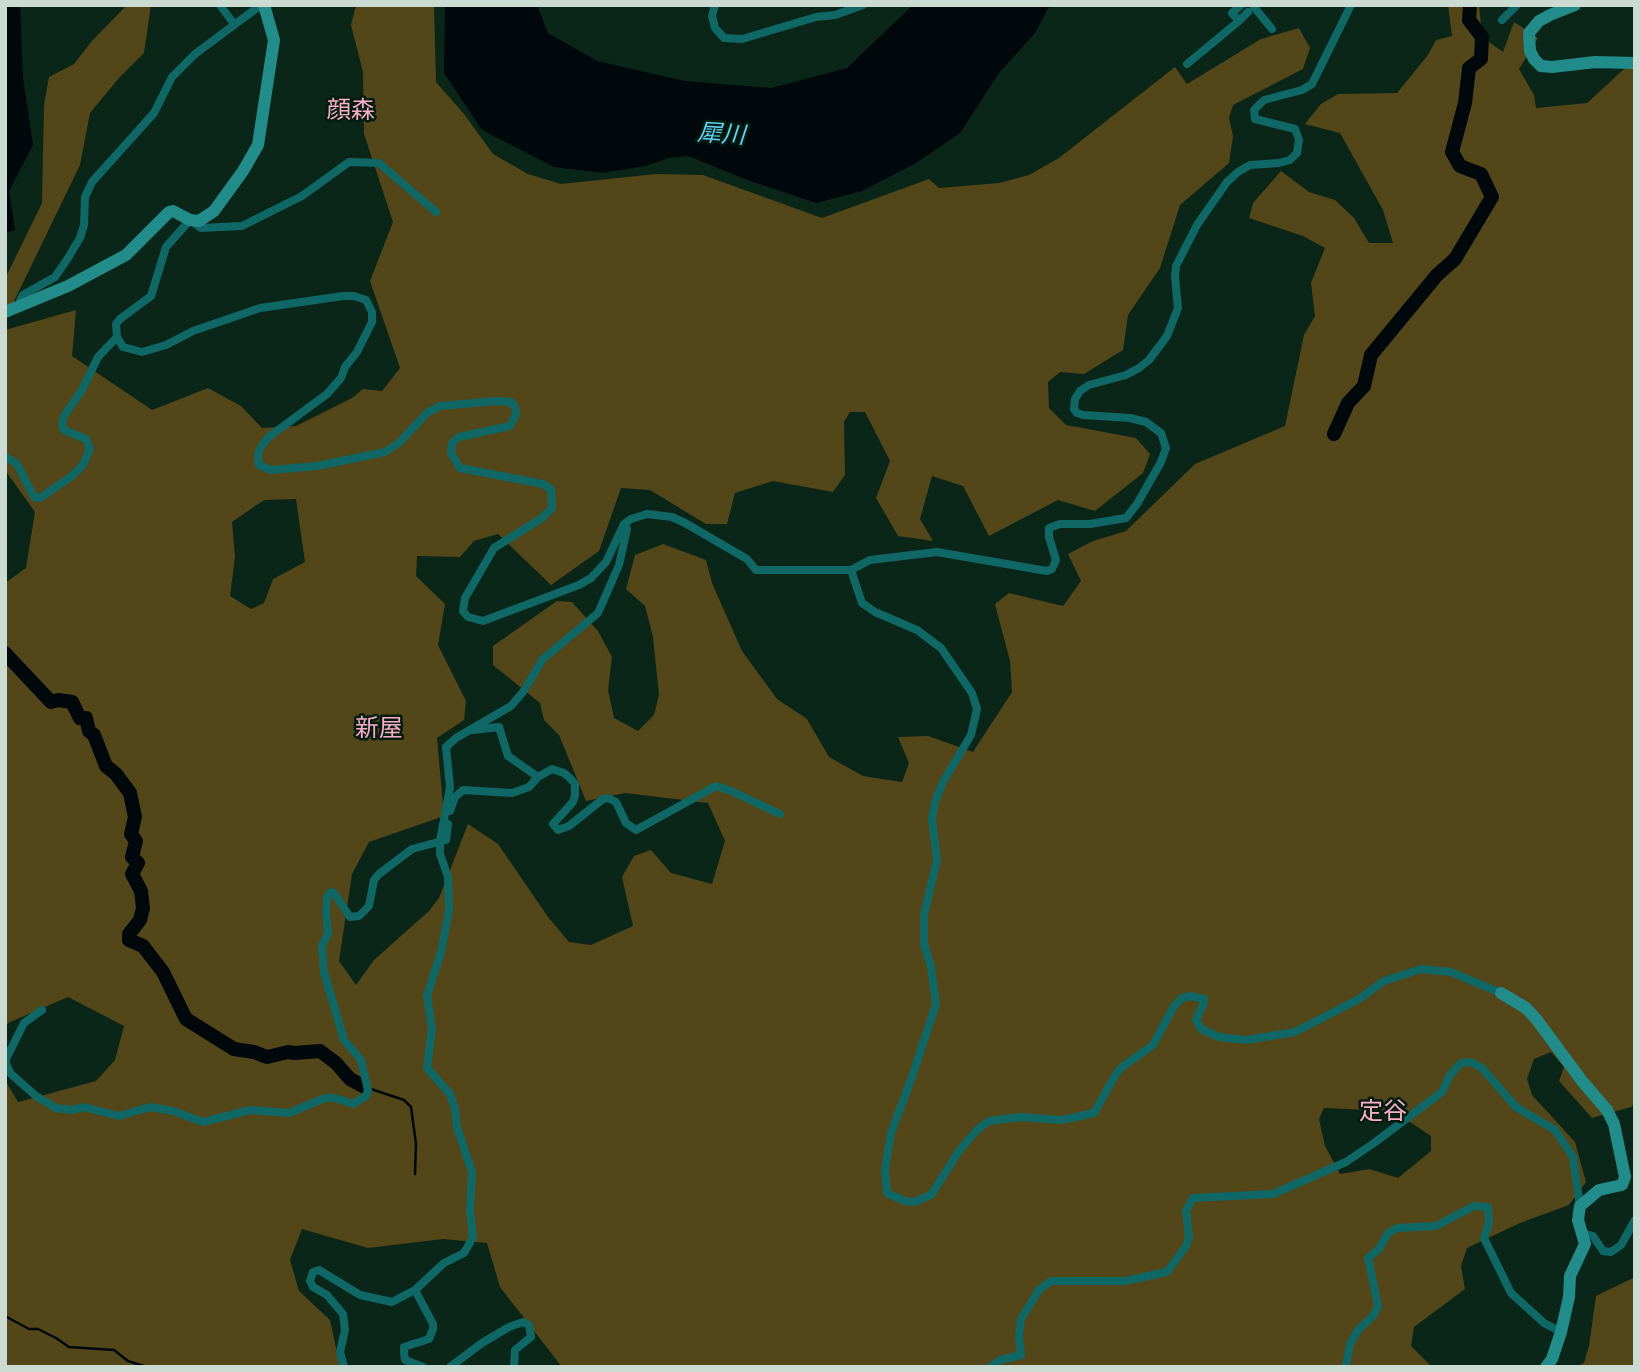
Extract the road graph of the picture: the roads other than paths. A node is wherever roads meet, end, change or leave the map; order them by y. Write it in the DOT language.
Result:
graph roads {
  1 [pos="220,5"];
  2 [pos="263,5"];
  3 [pos="715,5"];
  4 [pos="863,5"];
  5 [pos="1241,5"];
  6 [pos="1351,5"];
  7 [pos="1517,5"];
  8 [pos="1575,5"];
  9 [pos="1252,8"];
  10 [pos="1502,20"];
  11 [pos="1239,21"];
  12 [pos="234,24"];
  13 [pos="1272,29"];
  14 [pos="1635,63"];
  15 [pos="1187,64"];
  16 [pos="436,212"];
  17 [pos="190,220"];
  18 [pos="21,306"];
  19 [pos="5,312"];
  20 [pos="117,337"];
  21 [pos="5,456"];
  22 [pos="624,524"];
  23 [pos="851,570"];
  24 [pos="471,730"];
  25 [pos="538,777"];
  26 [pos="780,814"];
  27 [pos="440,841"];
  28 [pos="1501,993"];
  29 [pos="42,1010"];
  30 [pos="1580,1206"];
  31 [pos="1635,1220"];
  32 [pos="1582,1233"];
  33 [pos="415,1290"];
  34 [pos="1561,1332"];
  35 [pos="344,1367"];
  36 [pos="424,1367"];
  37 [pos="450,1367"];
  38 [pos="514,1367"];
  39 [pos="990,1367"];
  40 [pos="1346,1367"];
  41 [pos="1546,1367"];
  1 -- 12 [label="street"];
  2 -- 12 [label="street"];
  2 -- 17 [label="street"];
  3 -- 4 [label="street"];
  5 -- 9 [label="street"];
  5 -- 11 [label="street"];
  6 -- 23 [label="street"];
  7 -- 10 [label="street"];
  8 -- 14 [label="street"];
  9 -- 11 [label="street"];
  9 -- 13 [label="street"];
  11 -- 15 [label="street"];
  12 -- 18 [label="street"];
  16 -- 17 [label="street"];
  17 -- 18 [label="street"];
  17 -- 20 [label="street"];
  18 -- 19 [label="street"];
  20 -- 21 [label="street"];
  20 -- 22 [label="street"];
  22 -- 23 [label="street"];
  22 -- 24 [label="street"];
  23 -- 28 [label="street"];
  24 -- 25 [label="street"];
  24 -- 27 [label="street"];
  25 -- 26 [label="street"];
  25 -- 27 [label="street"];
  27 -- 29 [label="street"];
  27 -- 33 [label="street"];
  28 -- 30 [label="street"];
  30 -- 32 [label="street"];
  30 -- 39 [label="street"];
  31 -- 32 [label="street"];
  32 -- 34 [label="street"];
  33 -- 35 [label="street"];
  33 -- 36 [label="street"];
  34 -- 40 [label="street"];
  34 -- 41 [label="street"];
  37 -- 38 [label="street"];
}
